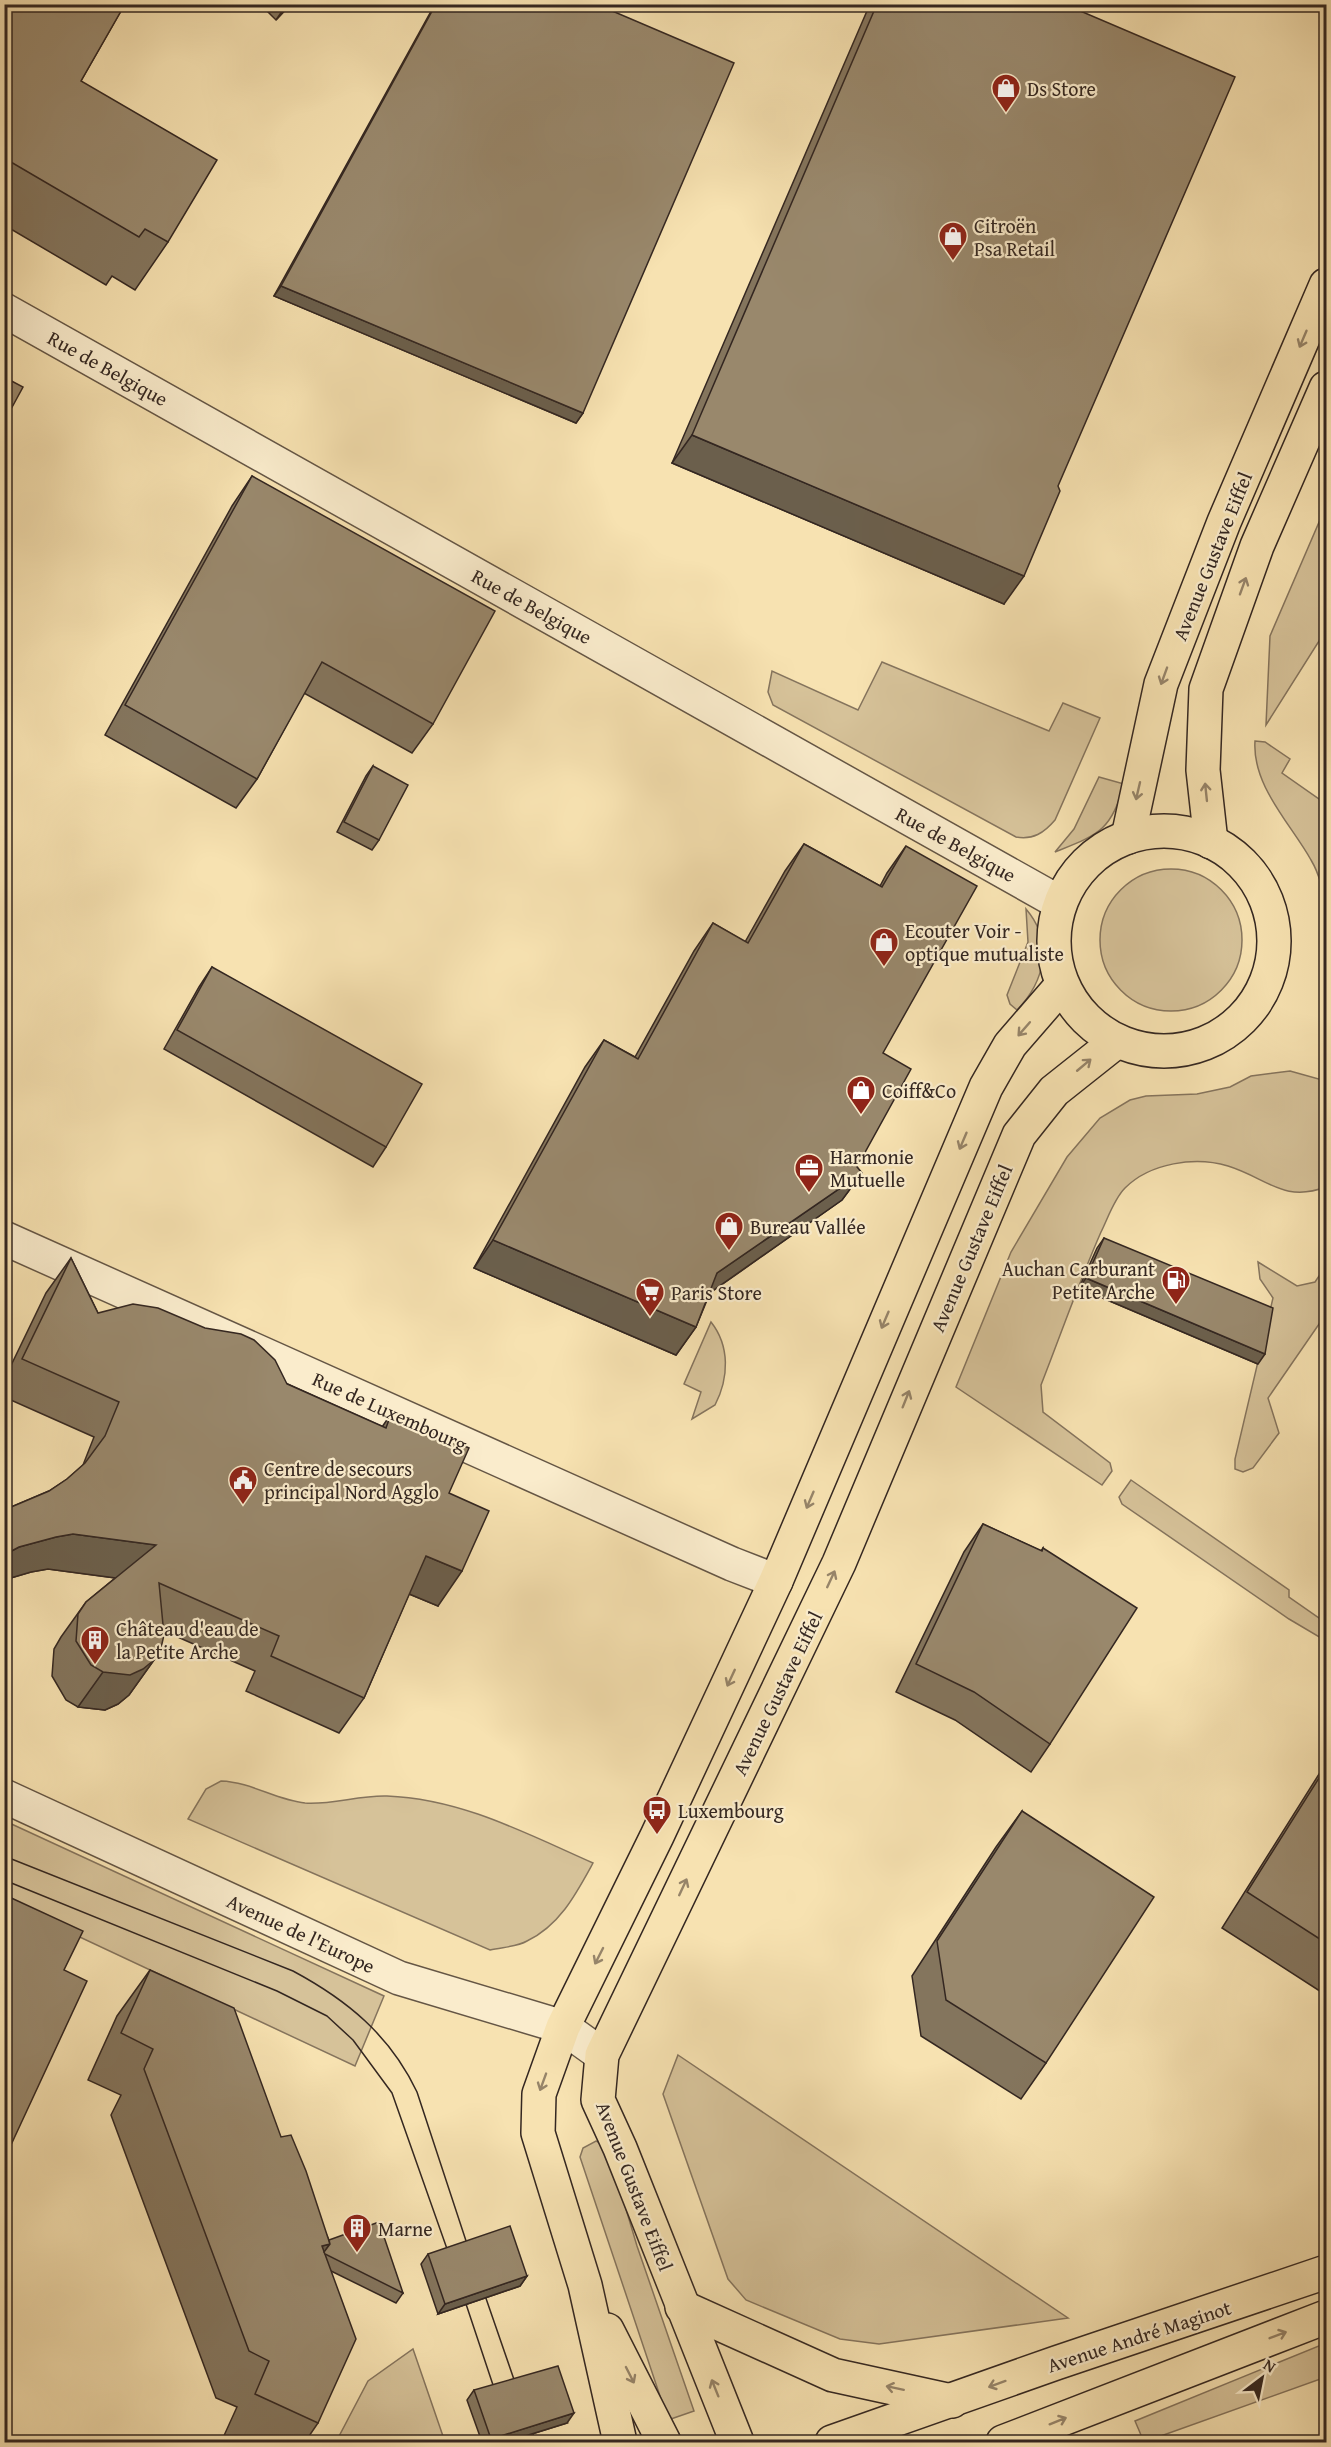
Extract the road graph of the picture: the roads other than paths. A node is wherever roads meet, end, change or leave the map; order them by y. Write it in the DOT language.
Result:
graph roads {
  1 [pos="1326,285"];
  2 [pos="4,310"];
  3 [pos="1326,388"];
  4 [pos="1128,837"];
  5 [pos="1211,842"];
  6 [pos="1060,903"];
  7 [pos="1062,985"];
  8 [pos="1117,1041"];
  9 [pos="4,1238"];
  10 [pos="776,1581"];
  11 [pos="4,1796"];
  12 [pos="563,2028"];
  13 [pos="602,2055"];
  14 [pos="1326,2272"];
  15 [pos="585,2285"];
  16 [pos="682,2307"];
  17 [pos="1326,2317"];
  18 [pos="952,2401"];
  19 [pos="620,2442"];
  20 [pos="664,2442"];
  21 [pos="737,2442"];
  22 [pos="832,2442"];
  23 [pos="1003,2442"];
  1 -- 4 [label="main road, Avenue Gustave Eiffel, one-way"];
  2 -- 6 [label="street, Rue de Belgique"];
  5 -- 3 [label="main road, Avenue Gustave Eiffel, one-way"];
  4 -- 5 [label="main road"];
  4 -- 6 [label="main road"];
  5 -- 8 [label="main road"];
  6 -- 7 [label="main road"];
  7 -- 8 [label="main road"];
  7 -- 10 [label="main road, one-way"];
  13 -- 8 [label="main road, Avenue Gustave Eiffel, one-way"];
  9 -- 10 [label="street, Rue de Luxembourg"];
  10 -- 12 [label="main road, one-way"];
  11 -- 12 [label="street, Avenue de l'Europe"];
  12 -- 13 [label="street, Avenue de l'Europe"];
  12 -- 15 [label="main road, one-way"];
  13 -- 16 [label="main road, Avenue Gustave Eiffel"];
  14 -- 18 [label="main road, Avenue André Maginot, one-way"];
  15 -- 19 [label="main road"];
  15 -- 20 [label="main road, one-way"];
  18 -- 16 [label="main road, one-way"];
  21 -- 16 [label="main road, Avenue Gustave Eiffel, one-way"];
  23 -- 17 [label="main road, one-way"];
  18 -- 22 [label="main road, Avenue André Maginot"];
}
